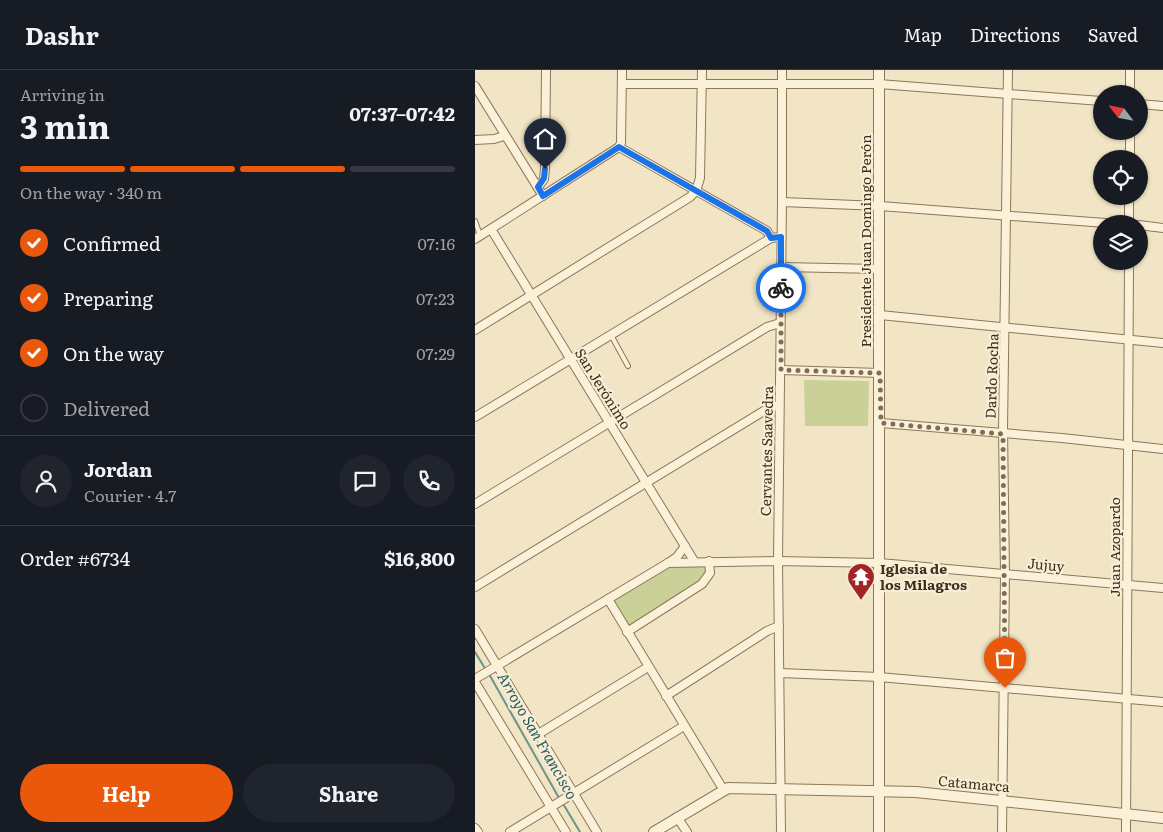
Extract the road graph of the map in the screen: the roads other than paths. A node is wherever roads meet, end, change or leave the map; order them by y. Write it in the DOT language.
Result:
graph roads {
  1 [pos="546,70"];
  2 [pos="622,70"];
  3 [pos="702,70"];
  4 [pos="782,70"];
  5 [pos="879,70"];
  6 [pos="1008,70"];
  7 [pos="1130,70"];
  8 [pos="702,83"];
  9 [pos="782,83"];
  10 [pos="622,84"];
  11 [pos="879,84"];
  12 [pos="1131,85"];
  13 [pos="475,86"];
  14 [pos="1009,93"];
  15 [pos="1093,100"];
  16 [pos="1148,105"];
  17 [pos="1163,106"];
  18 [pos="504,136"];
  19 [pos="475,140"];
  20 [pos="619,147"];
  21 [pos="538,187"];
  22 [pos="696,191"];
  23 [pos="543,196"];
  24 [pos="782,202"];
  25 [pos="880,206"];
  26 [pos="1007,216"];
  27 [pos="475,221"];
  28 [pos="1093,222"];
  29 [pos="1148,226"];
  30 [pos="1163,228"];
  31 [pos="491,229"];
  32 [pos="478,237"];
  33 [pos="781,237"];
  34 [pos="771,238"];
  35 [pos="781,267"];
  36 [pos="880,269"];
  37 [pos="1129,270"];
  38 [pos="532,296"];
  39 [pos="880,315"];
  40 [pos="780,323"];
  41 [pos="1006,328"];
  42 [pos="475,330"];
  43 [pos="611,335"];
  44 [pos="1128,340"];
  45 [pos="1163,343"];
  46 [pos="571,360"];
  47 [pos="628,366"];
  48 [pos="781,370"];
  49 [pos="880,373"];
  50 [pos="779,405"];
  51 [pos="475,417"];
  52 [pos="610,423"];
  53 [pos="881,423"];
  54 [pos="1003,434"];
  55 [pos="1128,445"];
  56 [pos="1163,449"];
  57 [pos="646,482"];
  58 [pos="475,504"];
  59 [pos="685,546"];
  60 [pos="694,561"];
  61 [pos="709,561"];
  62 [pos="777,561"];
  63 [pos="668,563"];
  64 [pos="880,563"];
  65 [pos="1005,574"];
  66 [pos="1127,585"];
  67 [pos="475,587"];
  68 [pos="1163,588"];
  69 [pos="608,599"];
  70 [pos="779,626"];
  71 [pos="475,629"];
  72 [pos="627,632"];
  73 [pos="495,667"];
  74 [pos="648,667"];
  75 [pos="780,673"];
  76 [pos="879,677"];
  77 [pos="477,679"];
  78 [pos="1005,688"];
  79 [pos="666,696"];
  80 [pos="1127,699"];
  81 [pos="1163,702"];
  82 [pos="684,726"];
  83 [pos="540,733"];
  84 [pos="781,788"];
  85 [pos="723,789"];
  86 [pos="879,790"];
  87 [pos="575,793"];
  88 [pos="1003,800"];
  89 [pos="553,805"];
  90 [pos="1126,814"];
  91 [pos="677,817"];
  92 [pos="1163,818"];
  93 [pos="475,828"];
  94 [pos="477,832"];
  95 [pos="511,832"];
  96 [pos="566,832"];
  97 [pos="597,832"];
  98 [pos="654,832"];
  99 [pos="687,832"];
  100 [pos="781,832"];
  101 [pos="879,832"];
  102 [pos="1002,832"];
  103 [pos="1126,832"];
  1 -- 21 [label="street"];
  2 -- 10 [label="street"];
  3 -- 8 [label="street"];
  4 -- 9 [label="street, Cervantes Saavedra"];
  5 -- 11 [label="street, Presidente Juan Domingo Perón"];
  6 -- 14 [label="street, Dardo Rocha"];
  7 -- 12 [label="street"];
  8 -- 9 [label="street"];
  8 -- 10 [label="street"];
  8 -- 22 [label="street"];
  9 -- 11 [label="street"];
  9 -- 24 [label="street, Cervantes Saavedra"];
  10 -- 20 [label="street"];
  11 -- 14 [label="street"];
  11 -- 25 [label="street, Presidente Juan Domingo Perón"];
  13 -- 18 [label="street"];
  14 -- 15 [label="street"];
  14 -- 26 [label="street, Dardo Rocha"];
  16 -- 17 [label="street"];
  18 -- 19 [label="street"];
  18 -- 21 [label="street"];
  20 -- 22 [label="street"];
  20 -- 23 [label="street"];
  21 -- 23 [label="street"];
  22 -- 34 [label="street"];
  22 -- 38 [label="street"];
  23 -- 31 [label="street"];
  24 -- 25 [label="street"];
  24 -- 33 [label="street, Cervantes Saavedra"];
  25 -- 26 [label="street"];
  25 -- 36 [label="street, Presidente Juan Domingo Perón"];
  26 -- 28 [label="street"];
  26 -- 41 [label="street, Dardo Rocha"];
  27 -- 32 [label="lane"];
  29 -- 30 [label="street"];
  31 -- 32 [label="street"];
  31 -- 38 [label="street, San Jerónimo"];
  33 -- 34 [label="street"];
  33 -- 35 [label="street, Cervantes Saavedra"];
  34 -- 43 [label="street"];
  35 -- 36 [label="street"];
  35 -- 40 [label="street, Cervantes Saavedra"];
  36 -- 39 [label="street, Presidente Juan Domingo Perón"];
  37 -- 44 [label="street, Juan Azopardo"];
  38 -- 42 [label="street"];
  38 -- 46 [label="street, San Jerónimo"];
  39 -- 41 [label="street"];
  39 -- 49 [label="street, Presidente Juan Domingo Perón"];
  40 -- 48 [label="street, Cervantes Saavedra"];
  40 -- 52 [label="street"];
  41 -- 44 [label="street"];
  41 -- 54 [label="street, Dardo Rocha"];
  43 -- 46 [label="street"];
  43 -- 47 [label="lane"];
  44 -- 45 [label="street"];
  44 -- 55 [label="street, Juan Azopardo"];
  46 -- 51 [label="street"];
  46 -- 52 [label="street, San Jerónimo"];
  48 -- 49 [label="street"];
  48 -- 50 [label="street, Cervantes Saavedra"];
  49 -- 53 [label="street, Presidente Juan Domingo Perón"];
  50 -- 57 [label="street"];
  50 -- 62 [label="street, Cervantes Saavedra"];
  52 -- 57 [label="street, San Jerónimo"];
  52 -- 58 [label="street"];
  53 -- 54 [label="street"];
  53 -- 64 [label="street, Presidente Juan Domingo Perón"];
  54 -- 55 [label="street"];
  54 -- 65 [label="street, Dardo Rocha"];
  55 -- 56 [label="street"];
  55 -- 66 [label="street, Juan Azopardo"];
  57 -- 59 [label="street, San Jerónimo"];
  57 -- 67 [label="street"];
  59 -- 60 [label="street, San Jerónimo"];
  59 -- 63 [label="street"];
  60 -- 61 [label="street, Jujuy"];
  60 -- 63 [label="street, Jujuy"];
  61 -- 62 [label="street, Jujuy"];
  61 -- 72 [label="street"];
  62 -- 64 [label="street, Jujuy"];
  62 -- 70 [label="street, Cervantes Saavedra"];
  63 -- 69 [label="street"];
  64 -- 65 [label="street, Jujuy"];
  64 -- 76 [label="street, Presidente Juan Domingo Perón"];
  65 -- 66 [label="street, Jujuy"];
  65 -- 78 [label="street, Dardo Rocha"];
  66 -- 68 [label="street, Jujuy"];
  66 -- 80 [label="street, Juan Azopardo"];
  69 -- 72 [label="street"];
  69 -- 73 [label="street"];
  70 -- 75 [label="street, Cervantes Saavedra"];
  70 -- 79 [label="street"];
  71 -- 73 [label="street"];
  72 -- 74 [label="street"];
  73 -- 77 [label="street"];
  73 -- 83 [label="street"];
  74 -- 79 [label="street"];
  74 -- 83 [label="street"];
  75 -- 76 [label="street"];
  75 -- 84 [label="street, Cervantes Saavedra"];
  76 -- 78 [label="street"];
  76 -- 86 [label="street, Presidente Juan Domingo Perón"];
  77 -- 89 [label="street"];
  78 -- 80 [label="street"];
  78 -- 88 [label="street, Dardo Rocha"];
  79 -- 82 [label="street"];
  80 -- 81 [label="street"];
  80 -- 90 [label="street, Juan Azopardo"];
  82 -- 85 [label="street"];
  82 -- 87 [label="street"];
  83 -- 87 [label="street"];
  84 -- 85 [label="street, Catamarca"];
  84 -- 86 [label="street, Catamarca"];
  84 -- 100 [label="street, Cervantes Saavedra"];
  85 -- 91 [label="street"];
  86 -- 88 [label="street, Catamarca"];
  86 -- 101 [label="street, Presidente Juan Domingo Perón"];
  87 -- 89 [label="street"];
  87 -- 97 [label="street"];
  88 -- 90 [label="street, Catamarca"];
  88 -- 102 [label="street, Dardo Rocha"];
  89 -- 95 [label="street"];
  89 -- 96 [label="street"];
  90 -- 92 [label="street, Catamarca"];
  90 -- 103 [label="street, Juan Azopardo"];
  91 -- 98 [label="street"];
  91 -- 99 [label="street"];
  93 -- 94 [label="street"];
}
